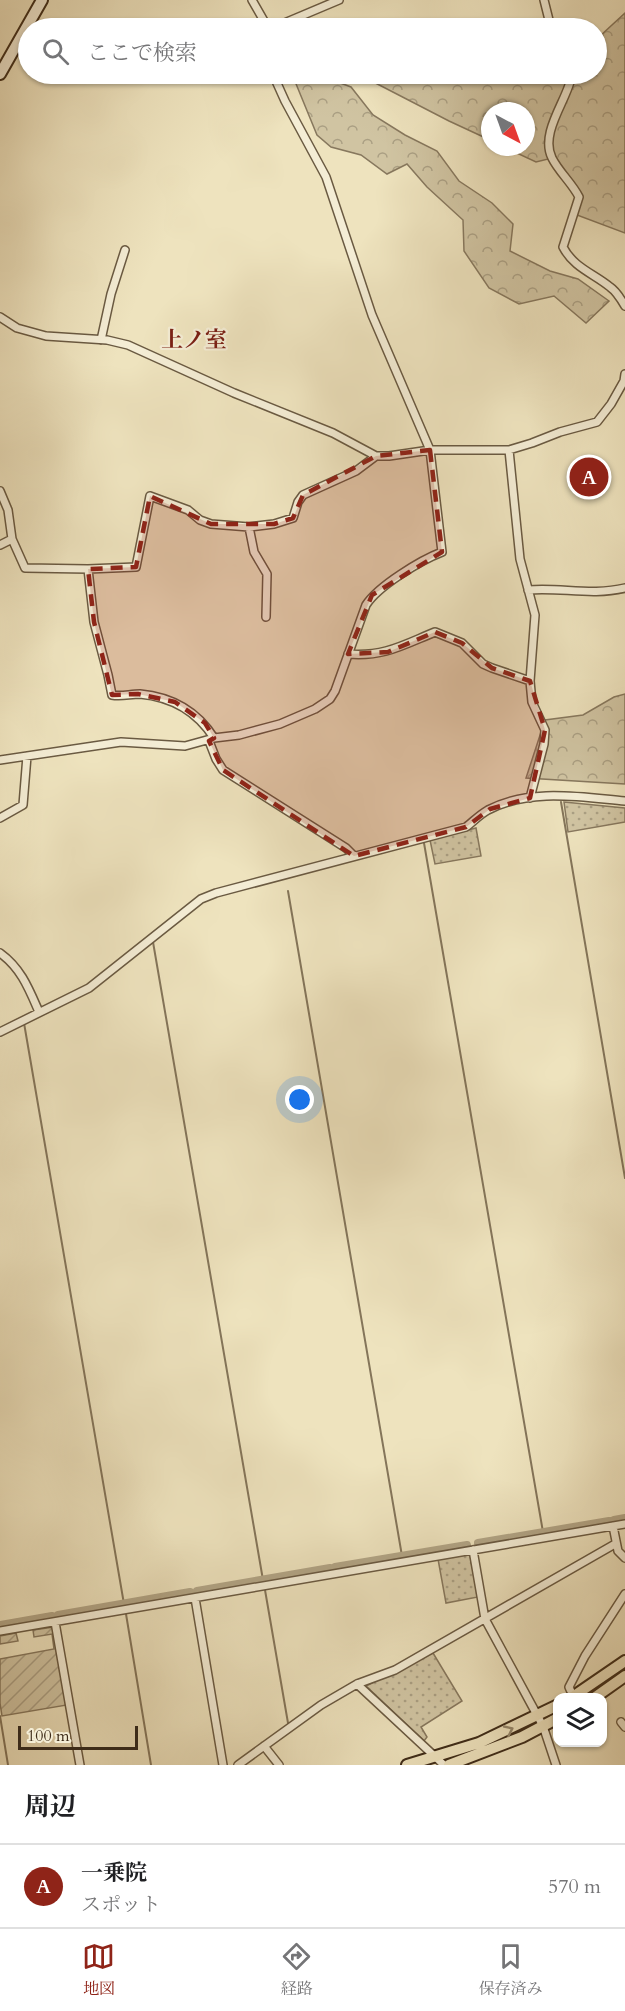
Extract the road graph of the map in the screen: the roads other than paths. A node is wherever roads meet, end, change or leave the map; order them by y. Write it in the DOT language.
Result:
graph roads {
  1 [pos="42,0"];
  2 [pos="252,0"];
  3 [pos="339,0"];
  4 [pos="544,0"];
  5 [pos="32,18"];
  6 [pos="262,18"];
  7 [pos="296,18"];
  8 [pos="548,18"];
  9 [pos="18,42"];
  10 [pos="0,74"];
  11 [pos="277,84"];
  12 [pos="568,84"];
  13 [pos="125,250"];
  14 [pos="625,306"];
  15 [pos="0,317"];
  16 [pos="101,340"];
  17 [pos="625,374"];
  18 [pos="430,450"];
  19 [pos="509,450"];
  20 [pos="376,456"];
  21 [pos="0,491"];
  22 [pos="249,526"];
  23 [pos="12,539"];
  24 [pos="0,545"];
  25 [pos="88,569"];
  26 [pos="625,588"];
  27 [pos="528,590"];
  28 [pos="266,618"];
  29 [pos="348,654"];
  30 [pos="530,681"];
  31 [pos="211,739"];
  32 [pos="27,756"];
  33 [pos="0,760"];
  34 [pos="530,798"];
  35 [pos="625,801"];
  36 [pos="0,818"];
  37 [pos="354,856"];
  38 [pos="0,953"];
  39 [pos="39,1012"];
  40 [pos="0,1032"];
  41 [pos="625,1524"];
  42 [pos="613,1526"];
  43 [pos="615,1544"];
  44 [pos="473,1550"];
  45 [pos="625,1558"];
  46 [pos="625,1594"];
  47 [pos="195,1598"];
  48 [pos="485,1619"];
  49 [pos="55,1622"];
  50 [pos="0,1631"];
  51 [pos="625,1661"];
  52 [pos="625,1676"];
  53 [pos="357,1684"];
  54 [pos="571,1693"];
  55 [pos="578,1693"];
  56 [pos="601,1693"];
  57 [pos="553,1710"];
  58 [pos="553,1719"];
  59 [pos="541,1721"];
  60 [pos="264,1746"];
  61 [pos="440,1761"];
  62 [pos="80,1765"];
  63 [pos="223,1765"];
  64 [pos="238,1765"];
  65 [pos="279,1765"];
  66 [pos="407,1765"];
  67 [pos="449,1765"];
  68 [pos="556,1765"];
  1 -- 5 [label="main road"];
  2 -- 6 [label="street"];
  3 -- 7 [label="street"];
  4 -- 8 [label="street"];
  9 -- 10 [label="main road"];
  11 -- 18 [label="street"];
  12 -- 14 [label="street"];
  13 -- 16 [label="street"];
  15 -- 16 [label="street"];
  16 -- 20 [label="street"];
  17 -- 19 [label="street"];
  18 -- 19 [label="street"];
  18 -- 20 [label="street"];
  18 -- 29 [label="street"];
  19 -- 27 [label="street"];
  20 -- 22 [label="street"];
  21 -- 23 [label="street"];
  22 -- 25 [label="street"];
  22 -- 28 [label="street"];
  23 -- 24 [label="street"];
  23 -- 25 [label="street"];
  25 -- 31 [label="street"];
  26 -- 27 [label="street"];
  27 -- 30 [label="street"];
  29 -- 30 [label="street"];
  29 -- 31 [label="street"];
  30 -- 34 [label="street"];
  31 -- 32 [label="street"];
  31 -- 37 [label="street"];
  32 -- 33 [label="street"];
  32 -- 36 [label="street"];
  34 -- 35 [label="street"];
  34 -- 37 [label="street"];
  37 -- 39 [label="street"];
  38 -- 39 [label="street"];
  39 -- 40 [label="street"];
  41 -- 42 [label="street"];
  42 -- 43 [label="street"];
  42 -- 44 [label="street"];
  43 -- 45 [label="street"];
  43 -- 48 [label="street"];
  44 -- 47 [label="street"];
  44 -- 48 [label="street"];
  46 -- 54 [label="street"];
  47 -- 49 [label="street"];
  47 -- 63 [label="street"];
  48 -- 53 [label="street"];
  48 -- 59 [label="street"];
  49 -- 50 [label="street"];
  49 -- 62 [label="street"];
  51 -- 55 [label="main road"];
  52 -- 56 [label="main road"];
  53 -- 60 [label="street"];
  53 -- 61 [label="street"];
  57 -- 59 [label="main road"];
  58 -- 59 [label="main road"];
  61 -- 59 [label="main road, one-way"];
  59 -- 67 [label="main road"];
  59 -- 68 [label="street"];
  60 -- 64 [label="street"];
  60 -- 65 [label="street"];
  61 -- 66 [label="main road"];
}
